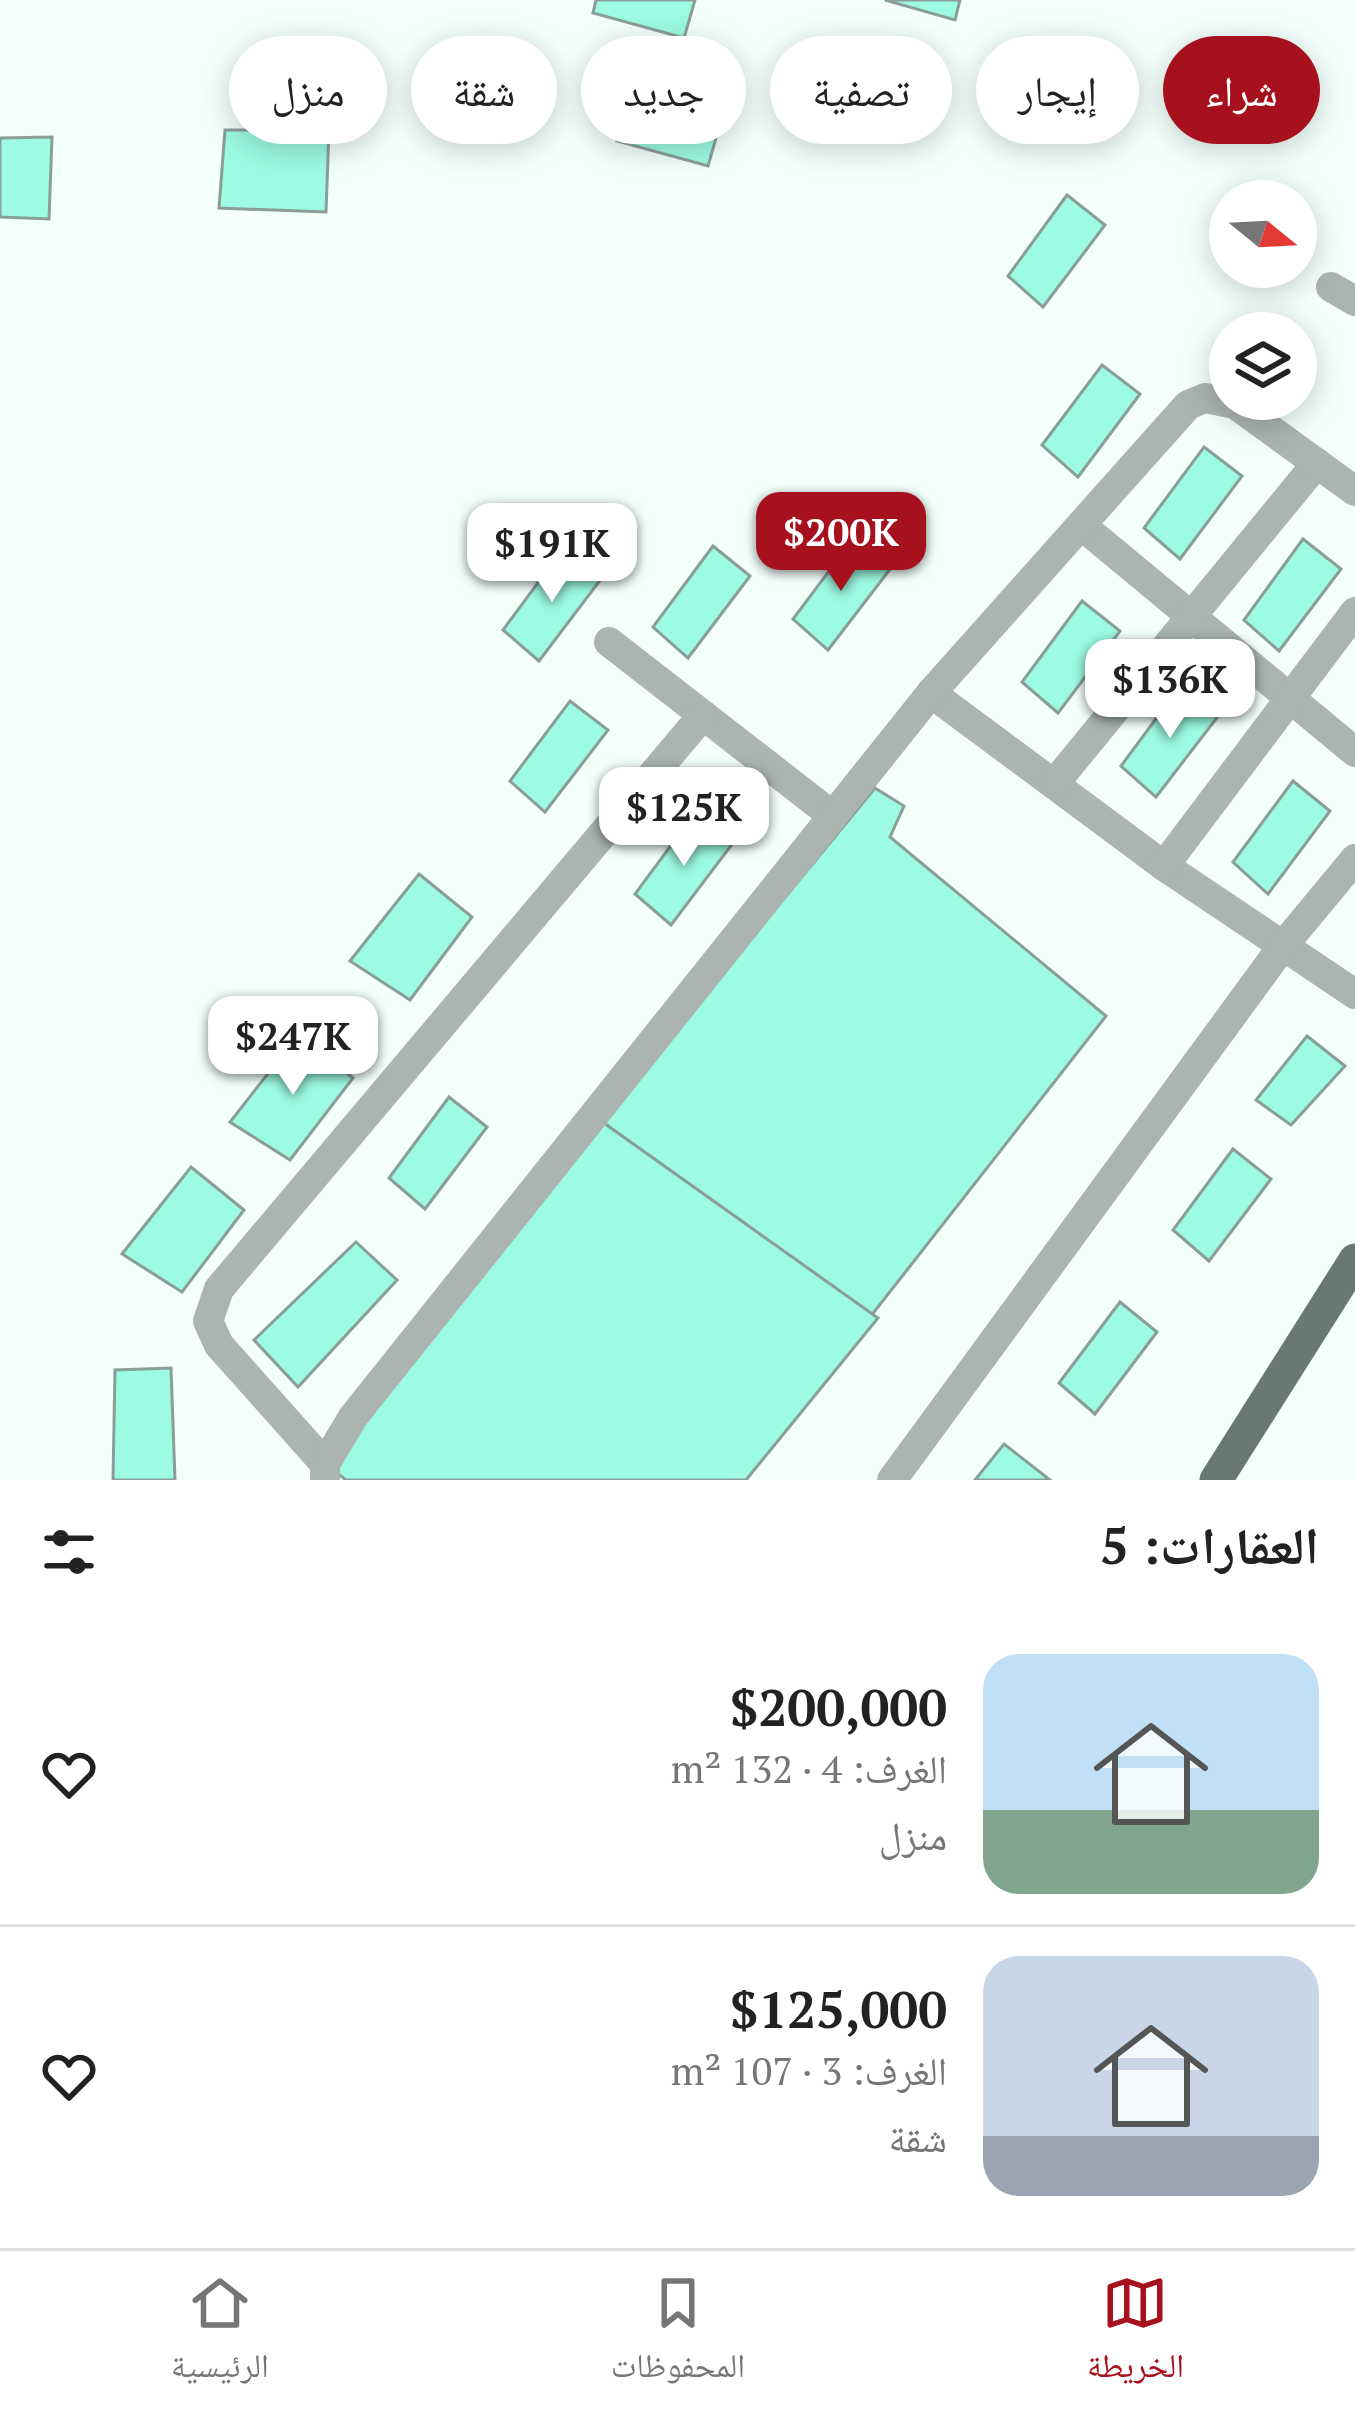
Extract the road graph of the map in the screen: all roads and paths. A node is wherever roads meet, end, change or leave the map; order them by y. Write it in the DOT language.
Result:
graph roads {
  1 [pos="1317,464"];
  2 [pos="1355,491"];
  3 [pos="1081,525"];
  4 [pos="1355,612"];
  5 [pos="1191,617"];
  6 [pos="609,642"];
  7 [pos="931,693"];
  8 [pos="1288,698"];
  9 [pos="703,715"];
  10 [pos="1355,752"];
  11 [pos="1054,784"];
  12 [pos="833,816"];
  13 [pos="1355,859"];
  14 [pos="1164,866"];
  15 [pos="1282,947"];
  16 [pos="1355,994"];
  17 [pos="1355,1260"];
  18 [pos="325,1472"];
  19 [pos="892,1480"];
  20 [pos="1216,1480"];
  1 -- 2 [label="street"];
  1 -- 3 [label="street"];
  1 -- 5 [label="street"];
  3 -- 5 [label="street"];
  3 -- 7 [label="street"];
  4 -- 8 [label="street"];
  5 -- 8 [label="street"];
  5 -- 11 [label="street"];
  6 -- 9 [label="street"];
  7 -- 11 [label="street"];
  7 -- 12 [label="street"];
  8 -- 10 [label="street"];
  8 -- 14 [label="street"];
  9 -- 12 [label="street"];
  9 -- 18 [label="street"];
  11 -- 14 [label="street"];
  12 -- 18 [label="street"];
  13 -- 15 [label="street"];
  14 -- 15 [label="street"];
  15 -- 16 [label="street"];
  15 -- 19 [label="street"];
  17 -- 20 [label="main road"];
}
